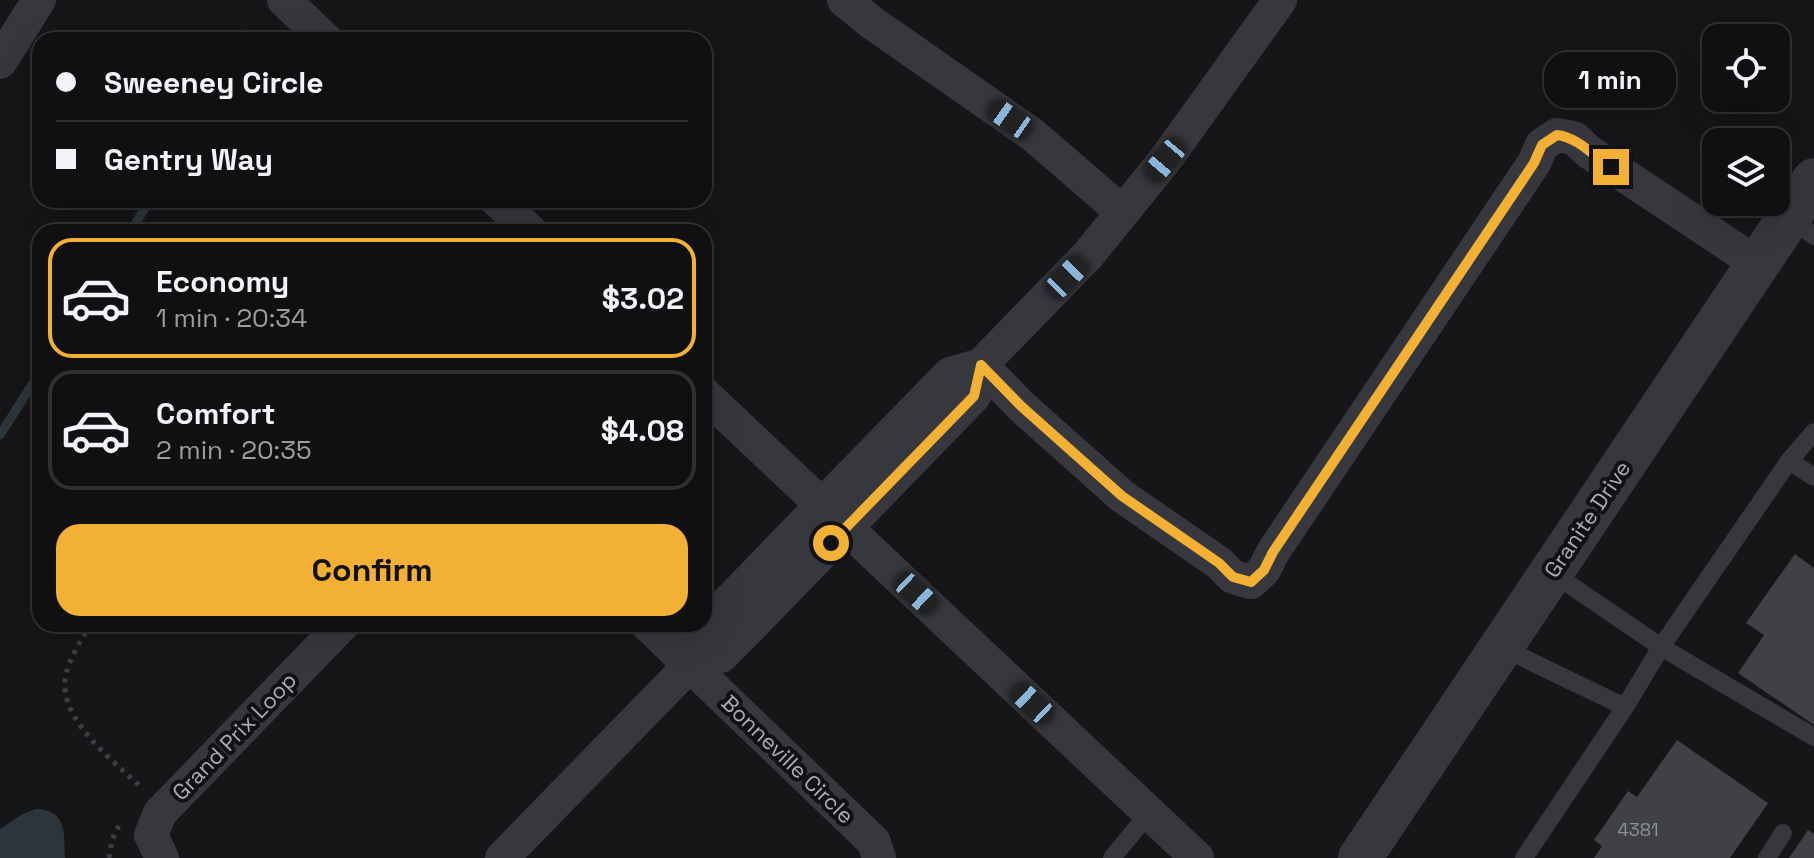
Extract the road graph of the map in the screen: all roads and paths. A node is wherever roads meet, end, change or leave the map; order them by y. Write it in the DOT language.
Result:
graph roads {
  1 [pos="39,0"];
  2 [pos="284,0"];
  3 [pos="844,0"];
  4 [pos="1280,0"];
  5 [pos="318,32"];
  6 [pos="0,62"];
  7 [pos="1814,180"];
  8 [pos="506,208"];
  9 [pos="1121,211"];
  10 [pos="522,224"];
  11 [pos="1802,226"];
  12 [pos="1758,264"];
  13 [pos="981,365"];
  14 [pos="712,402"];
  15 [pos="1814,432"];
  16 [pos="1789,461"];
  17 [pos="1814,477"];
  18 [pos="834,516"];
  19 [pos="1551,572"];
  20 [pos="712,621"];
  21 [pos="85,632"];
  22 [pos="335,632"];
  23 [pos="655,632"];
  24 [pos="699,632"];
  25 [pos="1501,647"];
  26 [pos="1661,647"];
  27 [pos="690,665"];
  28 [pos="1625,707"];
  29 [pos="1814,737"];
  30 [pos="148,795"];
  31 [pos="1149,813"];
  32 [pos="122,817"];
  33 [pos="1783,833"];
  34 [pos="109,858"];
  35 [pos="162,858"];
  36 [pos="502,858"];
  37 [pos="879,858"];
  38 [pos="1112,858"];
  39 [pos="1197,858"];
  40 [pos="1360,858"];
  41 [pos="1524,858"];
  42 [pos="1767,858"];
  1 -- 6 [label="street"];
  2 -- 5 [label="street"];
  3 -- 9 [label="street"];
  4 -- 9 [label="street"];
  7 -- 11 [label="street, Granite Drive"];
  8 -- 10 [label="street"];
  9 -- 13 [label="street"];
  11 -- 12 [label="street, Granite Drive"];
  12 -- 13 [label="street"];
  12 -- 19 [label="street, Granite Drive"];
  13 -- 18 [label="street"];
  14 -- 18 [label="street"];
  15 -- 16 [label="lane"];
  16 -- 17 [label="lane"];
  16 -- 26 [label="lane"];
  18 -- 20 [label="street"];
  18 -- 31 [label="street"];
  19 -- 25 [label="street, Granite Drive"];
  19 -- 26 [label="lane"];
  21 -- 30 [label="path"];
  22 -- 35 [label="street, Grand Prix Loop"];
  23 -- 27 [label="street"];
  24 -- 27 [label="street"];
  25 -- 28 [label="lane"];
  25 -- 40 [label="street, Granite Drive"];
  26 -- 28 [label="lane"];
  26 -- 29 [label="lane"];
  27 -- 36 [label="street"];
  27 -- 37 [label="street, Bonneville Circle"];
  28 -- 41 [label="lane"];
  31 -- 38 [label="lane"];
  31 -- 39 [label="street"];
  32 -- 34 [label="path"];
  33 -- 42 [label="lane"];
}
